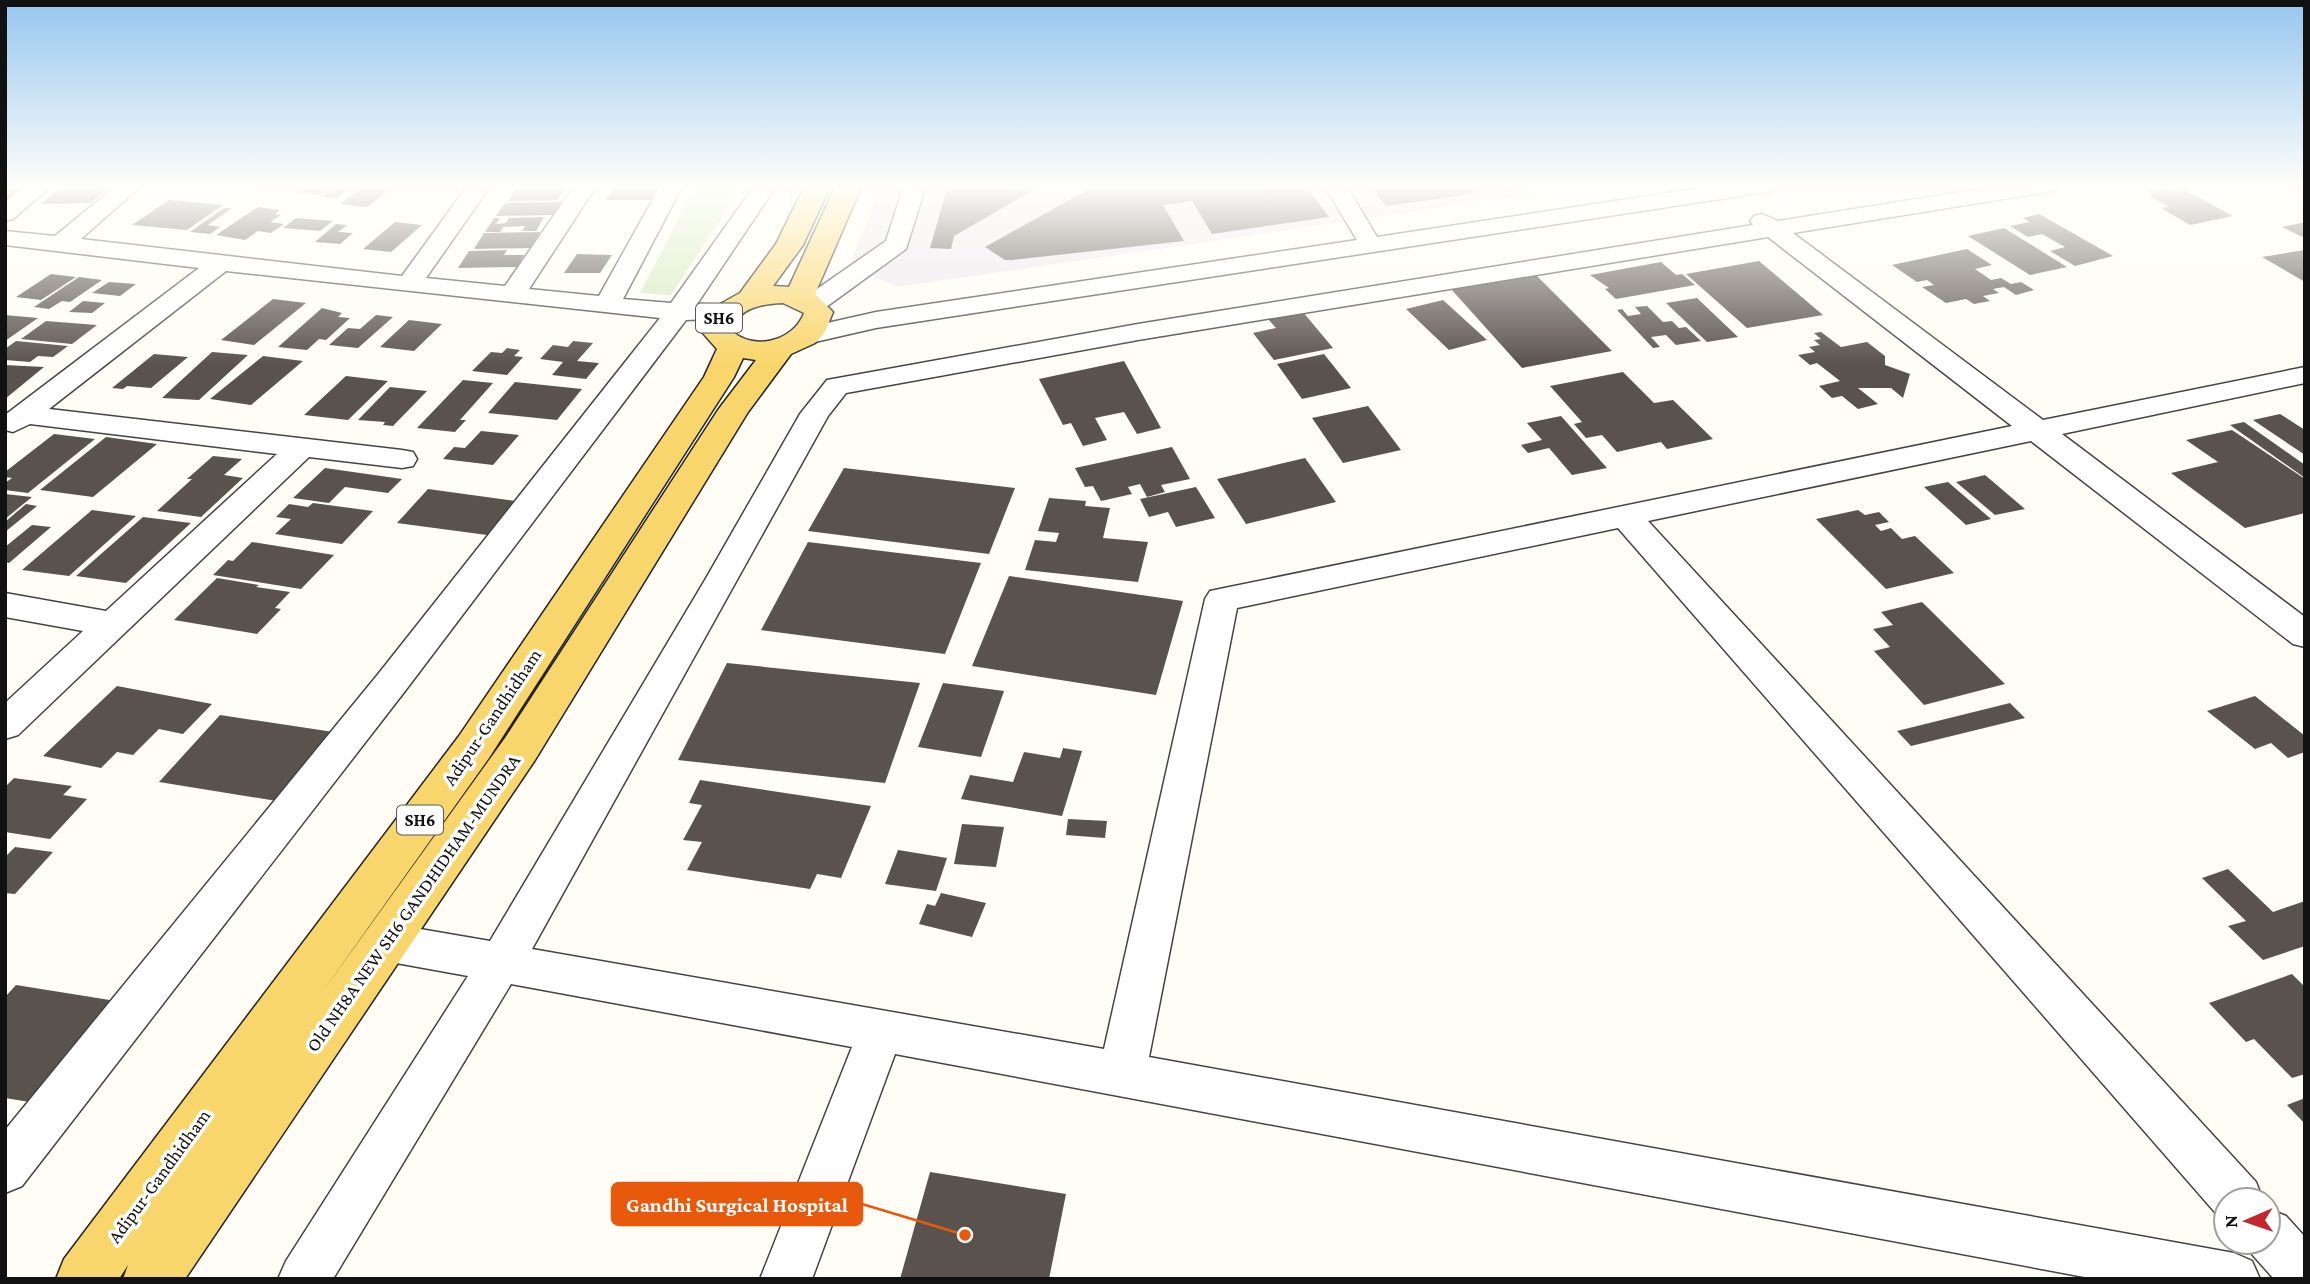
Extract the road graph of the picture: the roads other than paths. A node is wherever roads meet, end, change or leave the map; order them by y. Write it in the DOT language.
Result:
graph roads {
  1 [pos="67,245"];
  2 [pos="437,245"];
  3 [pos="546,245"];
  4 [pos="640,245"];
  5 [pos="724,245"];
  6 [pos="789,245"];
  7 [pos="829,245"];
  8 [pos="896,245"];
  9 [pos="1300,245"];
  10 [pos="1348,245"];
  11 [pos="1674,245"];
  12 [pos="1794,245"];
  13 [pos="5,249"];
  14 [pos="214,268"];
  15 [pos="409,285"];
  16 [pos="512,295"];
  17 [pos="750,299"];
  18 [pos="607,305"];
  19 [pos="673,319"];
  20 [pos="804,319"];
  21 [pos="724,330"];
  22 [pos="2305,375"];
  23 [pos="15,422"];
  24 [pos="2036,430"];
  25 [pos="302,447"];
  26 [pos="402,459"];
  27 [pos="1626,517"];
  28 [pos="5,605"];
  29 [pos="112,624"];
  30 [pos="2305,635"];
  31 [pos="5,725"];
  32 [pos="385,942"];
  33 [pos="501,962"];
  34 [pos="881,1030"];
  35 [pos="1122,1074"];
  36 [pos="10,1157"];
  37 [pos="2225,1186"];
  38 [pos="2282,1250"];
  39 [pos="2305,1275"];
  40 [pos="84,1279"];
  41 [pos="151,1279"];
  42 [pos="304,1279"];
  43 [pos="786,1279"];
  44 [pos="2234,1279"];
  1 -- 14 [label="street"];
  2 -- 15 [label="street"];
  3 -- 16 [label="street"];
  4 -- 18 [label="street"];
  5 -- 19 [label="street"];
  6 -- 17 [label="main road, SH6"];
  7 -- 20 [label="main road, SH6"];
  8 -- 20 [label="street"];
  9 -- 20 [label="street"];
  10 -- 20 [label="street"];
  11 -- 33 [label="street"];
  12 -- 24 [label="street"];
  13 -- 14 [label="street"];
  14 -- 15 [label="street"];
  14 -- 19 [label="street"];
  14 -- 23 [label="street"];
  15 -- 16 [label="street"];
  16 -- 18 [label="street"];
  17 -- 20 [label="main road, SH6"];
  17 -- 21 [label="main road, SH6"];
  18 -- 19 [label="street"];
  19 -- 21 [label="street"];
  19 -- 36 [label="street"];
  20 -- 21 [label="main road, SH6"];
  20 -- 32 [label="main road, Old NH8A NEW SH6 GANDHIDHAM-MUNDRA / SH6"];
  21 -- 40 [label="main road, Adipur-Gandhidham / SH6"];
  22 -- 24 [label="street"];
  23 -- 25 [label="street"];
  24 -- 27 [label="street"];
  24 -- 30 [label="street"];
  25 -- 26 [label="street"];
  25 -- 29 [label="street"];
  27 -- 35 [label="street"];
  27 -- 37 [label="street"];
  28 -- 29 [label="street"];
  29 -- 31 [label="street"];
  32 -- 33 [label="street"];
  32 -- 41 [label="main road, Old NH8A NEW SH6 GANDHIDHAM-MUNDRA / SH6"];
  33 -- 34 [label="street"];
  33 -- 42 [label="street"];
  34 -- 35 [label="street"];
  34 -- 43 [label="street"];
  35 -- 44 [label="street"];
  38 -- 39 [label="street"];
}
